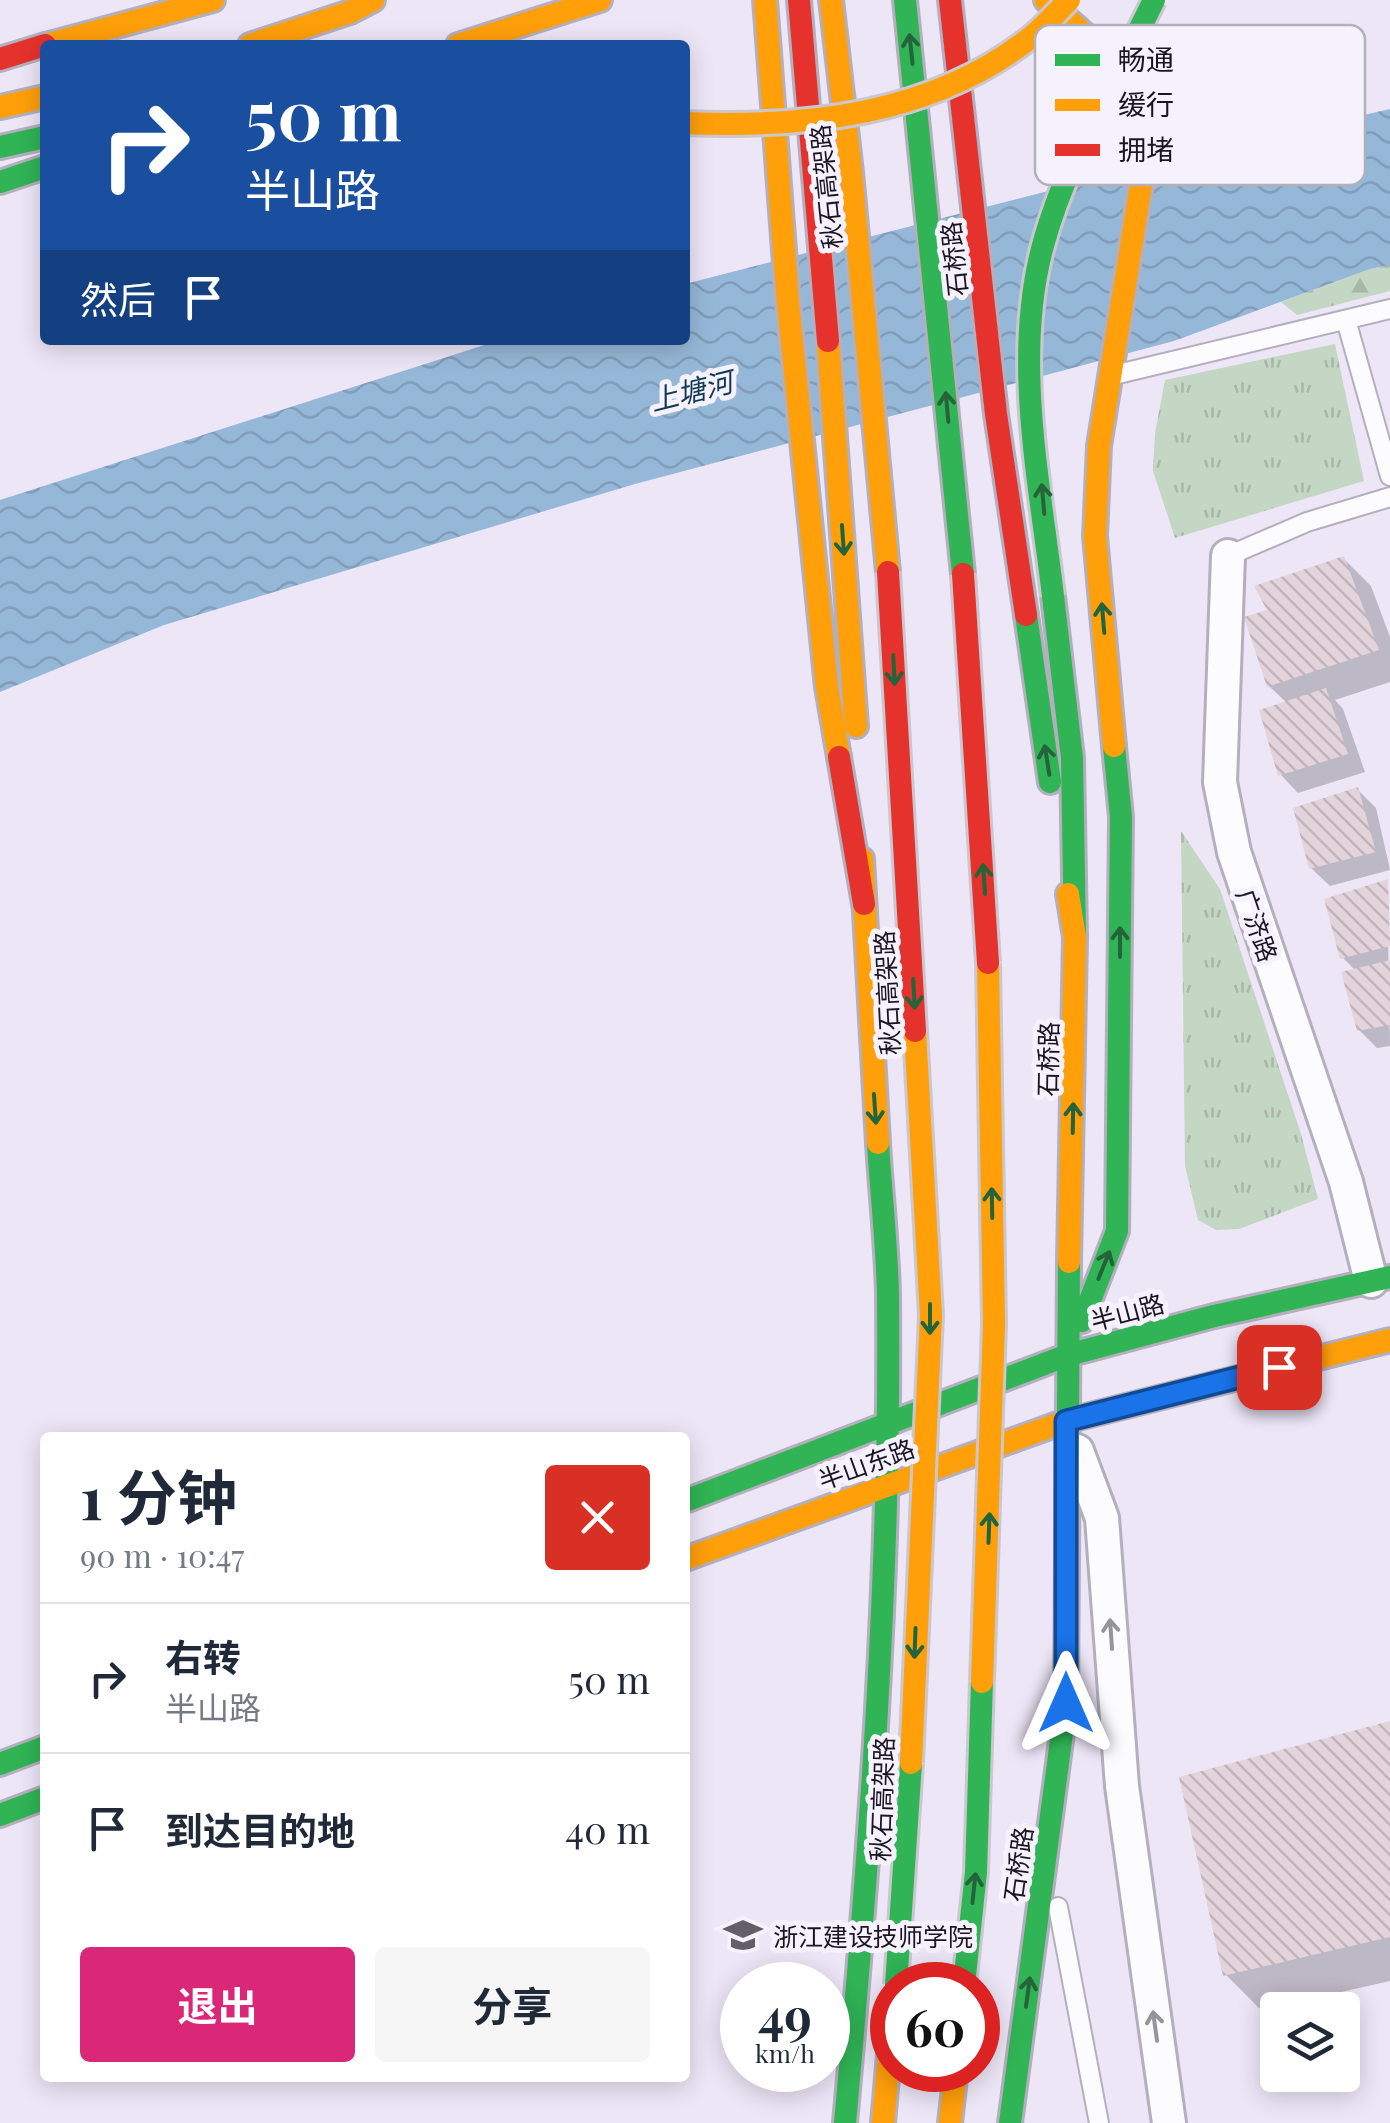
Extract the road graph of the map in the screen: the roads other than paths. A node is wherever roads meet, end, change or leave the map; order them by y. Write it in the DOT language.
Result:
graph roads {
  1 [pos="212,0"];
  2 [pos="374,0"];
  3 [pos="600,0"];
  4 [pos="765,0"];
  5 [pos="799,0"];
  6 [pos="831,0"];
  7 [pos="905,0"];
  8 [pos="950,0"];
  9 [pos="1046,0"];
  10 [pos="1069,0"];
  11 [pos="1154,0"];
  12 [pos="1047,25"];
  13 [pos="1074,25"];
  14 [pos="1142,25"];
  15 [pos="1035,34"];
  16 [pos="64,40"];
  17 [pos="265,40"];
  18 [pos="474,40"];
  19 [pos="40,47"];
  20 [pos="0,59"];
  21 [pos="40,99"];
  22 [pos="0,107"];
  23 [pos="690,123"];
  24 [pos="40,139"];
  25 [pos="0,147"];
  26 [pos="40,169"];
  27 [pos="0,182"];
  28 [pos="1067,185"];
  29 [pos="1141,185"];
  30 [pos="1390,309"];
  31 [pos="1346,320"];
  32 [pos="1111,376"];
  33 [pos="1390,476"];
  34 [pos="1390,497"];
  35 [pos="1228,556"];
  36 [pos="864,904"];
  37 [pos="1075,937"];
  38 [pos="1380,1279"];
  39 [pos="1388,1350"];
  40 [pos="1068,1355"];
  41 [pos="1066,1421"];
  42 [pos="887,1423"];
  43 [pos="887,1484"];
  44 [pos="690,1498"];
  45 [pos="690,1557"];
  46 [pos="40,1749"];
  47 [pos="0,1764"];
  48 [pos="40,1800"];
  49 [pos="0,1815"];
  50 [pos="1046,1848"];
  51 [pos="898,1962"];
  52 [pos="966,1962"];
  53 [pos="1020,2052"];
  54 [pos="886,2092"];
  55 [pos="954,2092"];
  56 [pos="846,2123"];
  57 [pos="883,2123"];
  58 [pos="950,2123"];
  59 [pos="1010,2123"];
  60 [pos="1030,2123"];
  61 [pos="1099,2123"];
  62 [pos="1169,2123"];
  1 -- 16 [label="main road"];
  2 -- 17 [label="main road"];
  3 -- 18 [label="main road"];
  4 -- 36 [label="main road"];
  5 -- 36 [label="main road, one-way"];
  6 -- 51 [label="main road, 秋石高架路, one-way, bridge"];
  52 -- 7 [label="main road, one-way, bridge"];
  37 -- 8 [label="main road, 石桥路, one-way"];
  9 -- 13 [label="main road"];
  10 -- 12 [label="main road, bridge"];
  14 -- 11 [label="main road, one-way, bridge"];
  15 -- 23 [label="main road, bridge"];
  19 -- 20 [label="main road"];
  21 -- 22 [label="main road"];
  24 -- 25 [label="main road"];
  26 -- 27 [label="main road"];
  37 -- 28 [label="main road, one-way, bridge"];
  29 -- 32 [label="main road"];
  30 -- 31 [label="lane"];
  31 -- 32 [label="lane"];
  31 -- 33 [label="lane"];
  40 -- 32 [label="main road, one-way"];
  34 -- 35 [label="lane"];
  35 -- 38 [label="street, 广济路"];
  36 -- 42 [label="main road, one-way"];
  40 -- 37 [label="main road, 石桥路, one-way"];
  38 -- 40 [label="main road, 半山路"];
  39 -- 41 [label="main road"];
  40 -- 41 [label="main road, 石桥路"];
  40 -- 42 [label="main road, 半山路"];
  41 -- 42 [label="main road"];
  41 -- 43 [label="main road, 半山东路"];
  41 -- 50 [label="main road, 石桥路"];
  62 -- 41 [label="street, one-way"];
  42 -- 43 [label="main road"];
  42 -- 44 [label="main road, 半山东路"];
  43 -- 45 [label="main road, 半山东路"];
  43 -- 56 [label="main road"];
  46 -- 47 [label="main road"];
  48 -- 49 [label="main road"];
  53 -- 50 [label="main road, 石桥路, one-way"];
  50 -- 61 [label="lane"];
  53 -- 59 [label="main road, 石桥路"];
  53 -- 60 [label="lane"];
  54 -- 57 [label="main road"];
  55 -- 58 [label="main road"];
}
